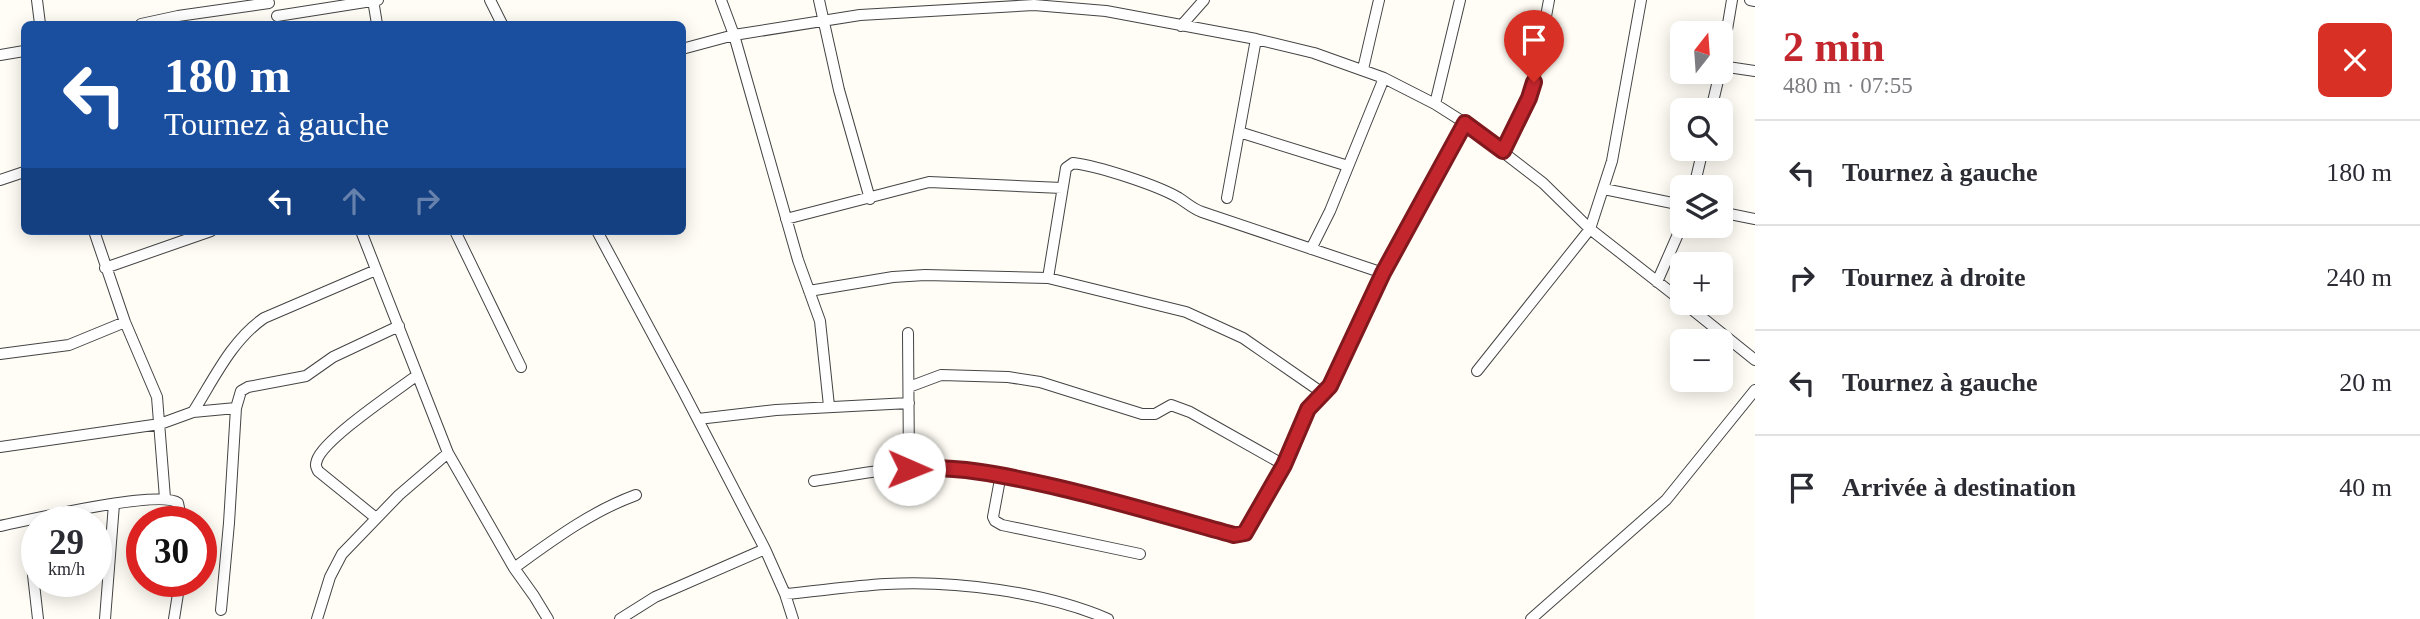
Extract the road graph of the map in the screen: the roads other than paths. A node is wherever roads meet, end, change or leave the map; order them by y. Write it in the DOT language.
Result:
graph roads {
  1 [pos="37,0"];
  2 [pos="375,0"];
  3 [pos="490,0"];
  4 [pos="721,0"];
  5 [pos="819,0"];
  6 [pos="893,0"];
  7 [pos="1204,0"];
  8 [pos="1378,0"];
  9 [pos="1460,0"];
  10 [pos="1549,0"];
  11 [pos="1641,0"];
  12 [pos="1732,0"];
  13 [pos="268,2"];
  14 [pos="983,4"];
  15 [pos="894,13"];
  16 [pos="279,20"];
  17 [pos="825,20"];
  18 [pos="40,21"];
  19 [pos="155,21"];
  20 [pos="377,21"];
  21 [pos="500,21"];
  22 [pos="1729,21"];
  23 [pos="1181,26"];
  24 [pos="734,35"];
  25 [pos="1256,39"];
  26 [pos="686,48"];
  27 [pos="21,52"];
  28 [pos="0,55"];
  29 [pos="1363,69"];
  30 [pos="1733,70"];
  31 [pos="1755,71"];
  32 [pos="1384,78"];
  33 [pos="1435,104"];
  34 [pos="1465,123"];
  35 [pos="1239,132"];
  36 [pos="1503,151"];
  37 [pos="1348,166"];
  38 [pos="21,173"];
  39 [pos="0,180"];
  40 [pos="1062,188"];
  41 [pos="1604,189"];
  42 [pos="1227,198"];
  43 [pos="870,199"];
  44 [pos="1670,203"];
  45 [pos="1733,215"];
  46 [pos="786,219"];
  47 [pos="1755,219"];
  48 [pos="1590,229"];
  49 [pos="95,235"];
  50 [pos="200,235"];
  51 [pos="363,235"];
  52 [pos="457,235"];
  53 [pos="599,235"];
  54 [pos="1676,238"];
  55 [pos="1311,249"];
  56 [pos="105,268"];
  57 [pos="376,270"];
  58 [pos="1383,273"];
  59 [pos="1048,278"];
  60 [pos="1657,282"];
  61 [pos="809,291"];
  62 [pos="1670,292"];
  63 [pos="1699,315"];
  64 [pos="125,322"];
  65 [pos="399,326"];
  66 [pos="908,333"];
  67 [pos="0,354"];
  68 [pos="1755,360"];
  69 [pos="521,367"];
  70 [pos="1477,371"];
  71 [pos="416,376"];
  72 [pos="909,387"];
  73 [pos="1755,390"];
  74 [pos="1324,394"];
  75 [pos="909,403"];
  76 [pos="829,406"];
  77 [pos="236,408"];
  78 [pos="193,412"];
  79 [pos="698,419"];
  80 [pos="160,424"];
  81 [pos="0,447"];
  82 [pos="448,453"];
  83 [pos="1284,465"];
  84 [pos="909,469"];
  85 [pos="1001,474"];
  86 [pos="814,481"];
  87 [pos="636,495"];
  88 [pos="164,498"];
  89 [pos="114,504"];
  90 [pos="105,506"];
  91 [pos="179,506"];
  92 [pos="376,518"];
  93 [pos="21,523"];
  94 [pos="0,526"];
  95 [pos="765,549"];
  96 [pos="1140,554"];
  97 [pos="514,568"];
  98 [pos="785,594"];
  99 [pos="36,597"];
  100 [pos="177,597"];
  101 [pos="220,610"];
  102 [pos="791,616"];
  103 [pos="38,619"];
  104 [pos="105,619"];
  105 [pos="174,619"];
  106 [pos="317,619"];
  107 [pos="548,619"];
  108 [pos="620,619"];
  109 [pos="778,619"];
  110 [pos="1108,619"];
  111 [pos="1531,619"];
  1 -- 18 [label="street"];
  2 -- 16 [label="street"];
  2 -- 20 [label="street"];
  3 -- 21 [label="street"];
  4 -- 24 [label="street"];
  5 -- 17 [label="street"];
  6 -- 15 [label="street"];
  7 -- 23 [label="street"];
  8 -- 29 [label="street"];
  9 -- 33 [label="street"];
  10 -- 36 [label="street"];
  11 -- 41 [label="street"];
  12 -- 22 [label="street"];
  13 -- 16 [label="street"];
  13 -- 19 [label="street"];
  14 -- 15 [label="street"];
  14 -- 23 [label="street"];
  15 -- 17 [label="street"];
  17 -- 24 [label="street"];
  17 -- 43 [label="street"];
  23 -- 25 [label="street"];
  24 -- 26 [label="street"];
  24 -- 46 [label="street"];
  25 -- 29 [label="street"];
  25 -- 35 [label="street"];
  27 -- 28 [label="street"];
  29 -- 32 [label="street"];
  30 -- 31 [label="street"];
  32 -- 33 [label="street"];
  32 -- 37 [label="street"];
  33 -- 34 [label="street"];
  34 -- 36 [label="street"];
  34 -- 58 [label="street"];
  35 -- 37 [label="street"];
  35 -- 42 [label="street"];
  36 -- 48 [label="street"];
  37 -- 55 [label="street"];
  38 -- 39 [label="street"];
  40 -- 43 [label="street"];
  40 -- 55 [label="street"];
  40 -- 59 [label="street"];
  41 -- 44 [label="street"];
  41 -- 48 [label="street"];
  43 -- 46 [label="street"];
  45 -- 47 [label="street"];
  46 -- 61 [label="street"];
  48 -- 60 [label="street"];
  48 -- 70 [label="street"];
  49 -- 56 [label="street"];
  50 -- 56 [label="street"];
  51 -- 57 [label="street"];
  52 -- 69 [label="street"];
  53 -- 79 [label="street"];
  54 -- 60 [label="street"];
  55 -- 58 [label="street"];
  56 -- 64 [label="street"];
  57 -- 65 [label="street"];
  57 -- 78 [label="street"];
  58 -- 74 [label="street"];
  59 -- 61 [label="street"];
  59 -- 74 [label="street"];
  60 -- 62 [label="street"];
  61 -- 76 [label="street"];
  63 -- 68 [label="street"];
  64 -- 67 [label="street"];
  64 -- 80 [label="street"];
  65 -- 71 [label="street"];
  65 -- 77 [label="street"];
  66 -- 72 [label="street"];
  71 -- 82 [label="street"];
  71 -- 92 [label="street"];
  72 -- 75 [label="street"];
  72 -- 83 [label="street"];
  73 -- 111 [label="street"];
  74 -- 83 [label="street"];
  75 -- 76 [label="street"];
  75 -- 84 [label="street"];
  76 -- 79 [label="street"];
  77 -- 78 [label="street"];
  77 -- 101 [label="street"];
  78 -- 80 [label="street"];
  79 -- 95 [label="street"];
  80 -- 81 [label="street"];
  80 -- 88 [label="street"];
  82 -- 92 [label="street"];
  82 -- 97 [label="street"];
  83 -- 85 [label="street"];
  84 -- 85 [label="street"];
  84 -- 86 [label="street"];
  85 -- 96 [label="street"];
  87 -- 97 [label="street"];
  88 -- 89 [label="street"];
  88 -- 91 [label="street"];
  89 -- 90 [label="street"];
  89 -- 104 [label="street"];
  92 -- 106 [label="street"];
  93 -- 94 [label="street"];
  95 -- 98 [label="street"];
  95 -- 108 [label="street"];
  97 -- 107 [label="street"];
  98 -- 102 [label="street"];
  98 -- 110 [label="street"];
  99 -- 103 [label="street"];
  100 -- 105 [label="street"];
  102 -- 109 [label="street"];
}
